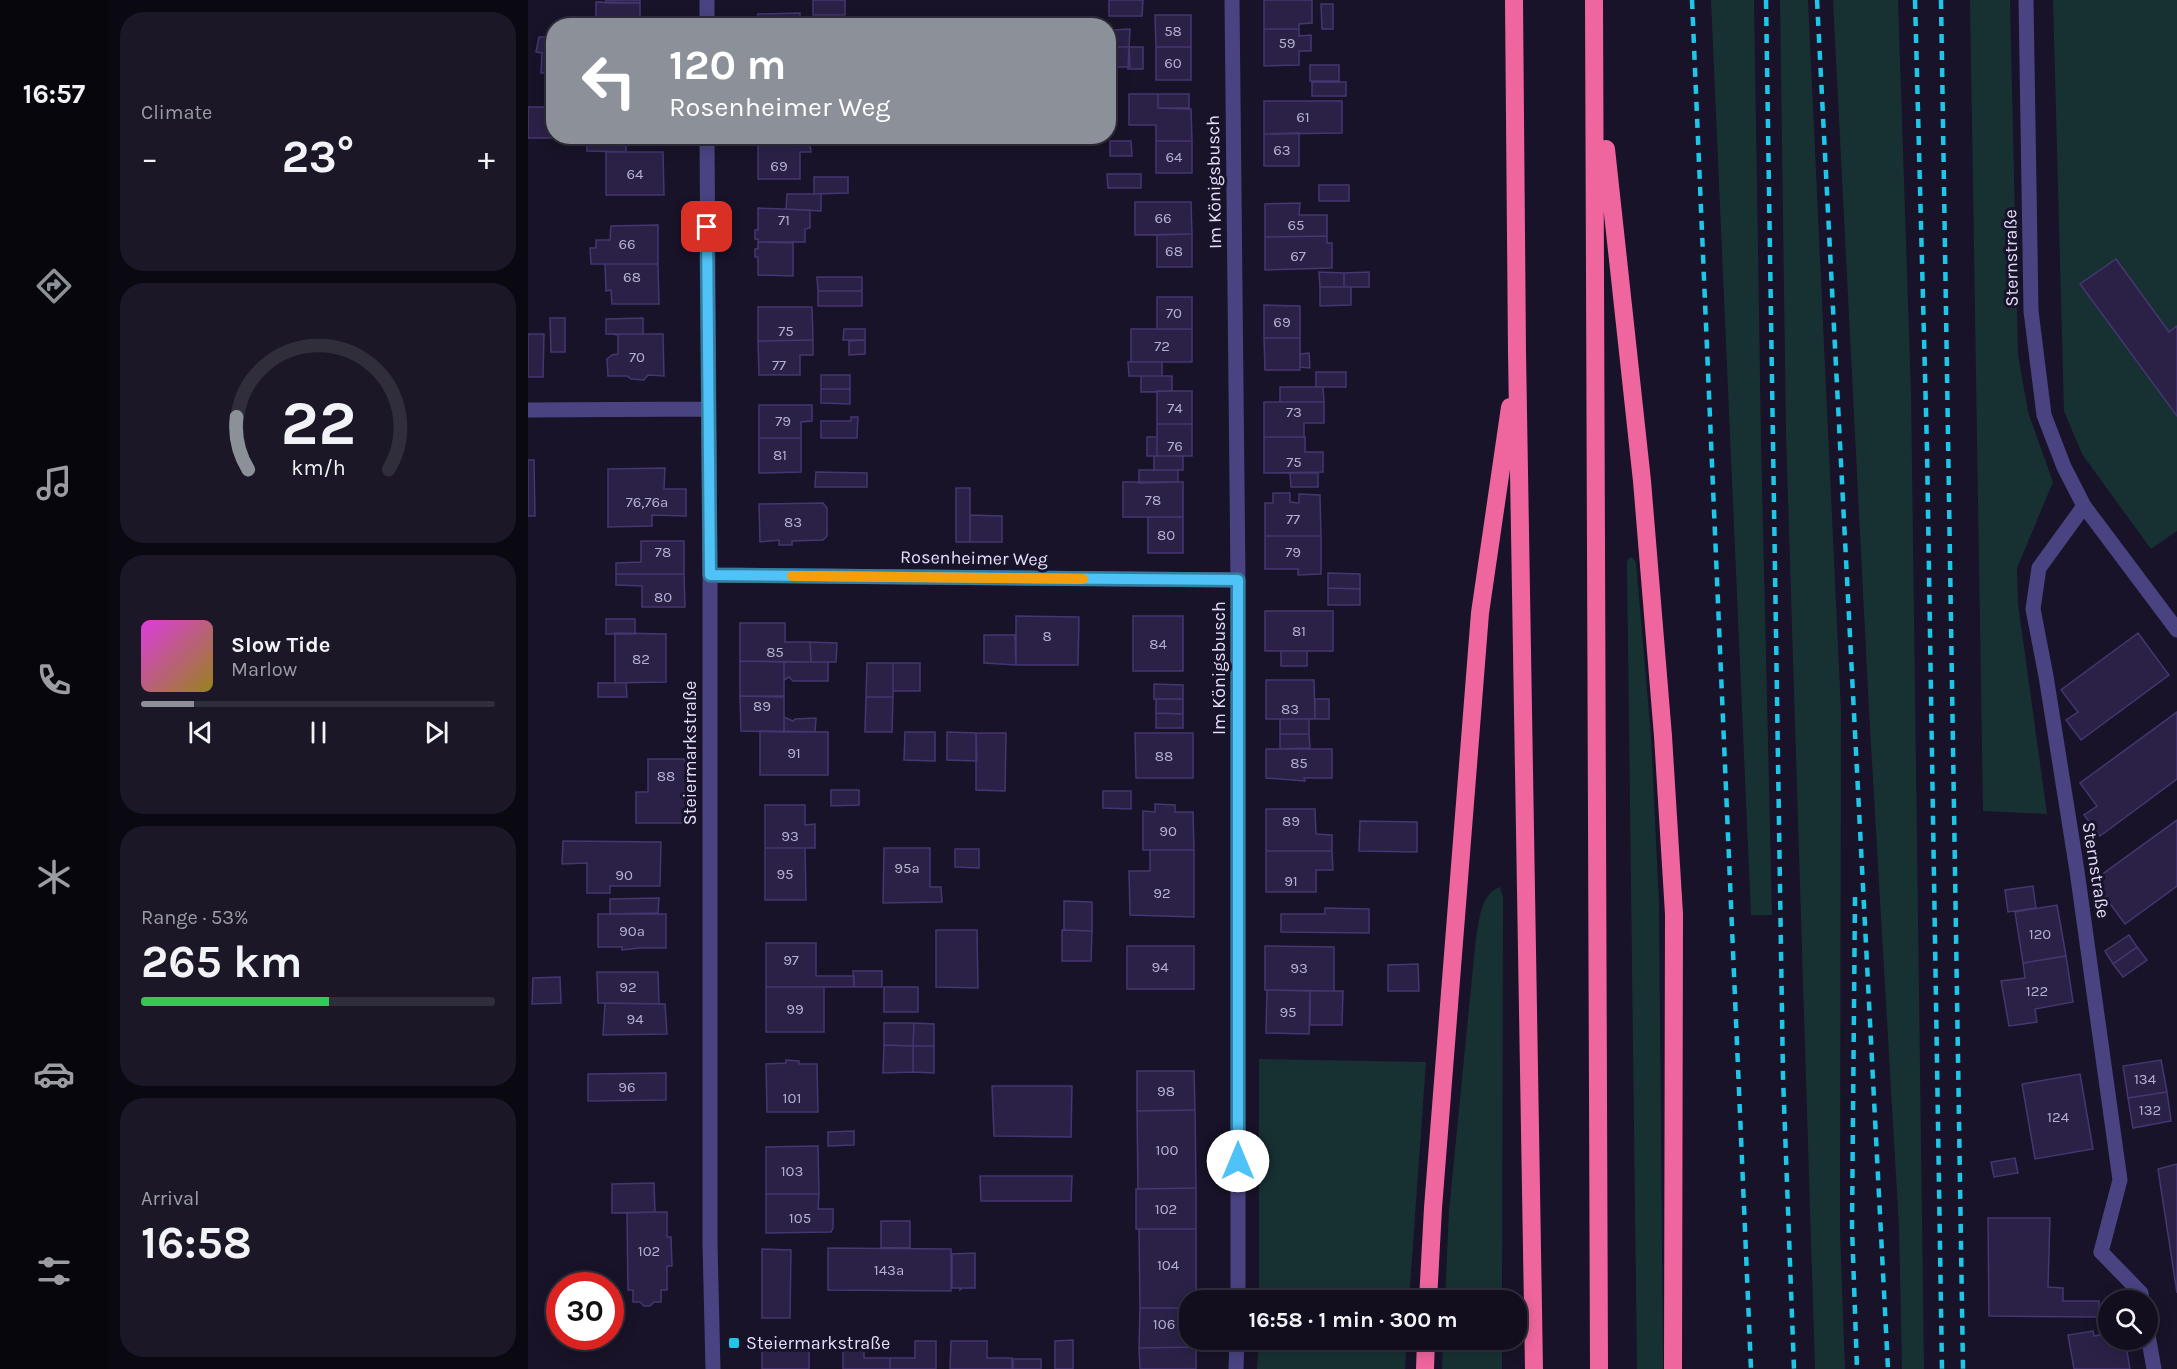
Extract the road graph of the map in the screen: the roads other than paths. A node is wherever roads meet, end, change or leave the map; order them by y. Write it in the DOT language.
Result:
graph roads {
  1 [pos="707,0"];
  2 [pos="1232,0"];
  3 [pos="1515,0"];
  4 [pos="1594,0"];
  5 [pos="2026,0"];
  6 [pos="707,18"];
  7 [pos="1595,55"];
  8 [pos="707,144"];
  9 [pos="1518,352"];
  10 [pos="708,409"];
  11 [pos="528,411"];
  12 [pos="2084,506"];
  13 [pos="710,575"];
  14 [pos="1238,580"];
  15 [pos="2177,630"];
  16 [pos="1238,1290"];
  17 [pos="1429,1290"];
  18 [pos="2138,1290"];
  19 [pos="1237,1350"];
  20 [pos="1426,1350"];
  21 [pos="2151,1350"];
  22 [pos="712,1369"];
  23 [pos="1236,1369"];
  24 [pos="1425,1369"];
  25 [pos="1534,1369"];
  26 [pos="1599,1369"];
  27 [pos="1673,1369"];
  28 [pos="2154,1369"];
  1 -- 6 [label="street"];
  2 -- 14 [label="street, Im Königsbusch"];
  3 -- 9 [label="highway"];
  4 -- 7 [label="highway"];
  5 -- 12 [label="street, Sternstraße"];
  7 -- 26 [label="highway"];
  7 -- 27 [label="highway"];
  8 -- 10 [label="street, Steiermarkstraße"];
  9 -- 17 [label="highway"];
  9 -- 25 [label="highway"];
  10 -- 11 [label="street"];
  10 -- 13 [label="street, Steiermarkstraße"];
  12 -- 15 [label="street, Sternstraße"];
  12 -- 18 [label="street, Sternstraße"];
  13 -- 14 [label="street, Rosenheimer Weg"];
  13 -- 22 [label="street, Steiermarkstraße"];
  14 -- 16 [label="street, Im Königsbusch"];
  19 -- 23 [label="street"];
  20 -- 24 [label="highway"];
  21 -- 28 [label="street"];
}
